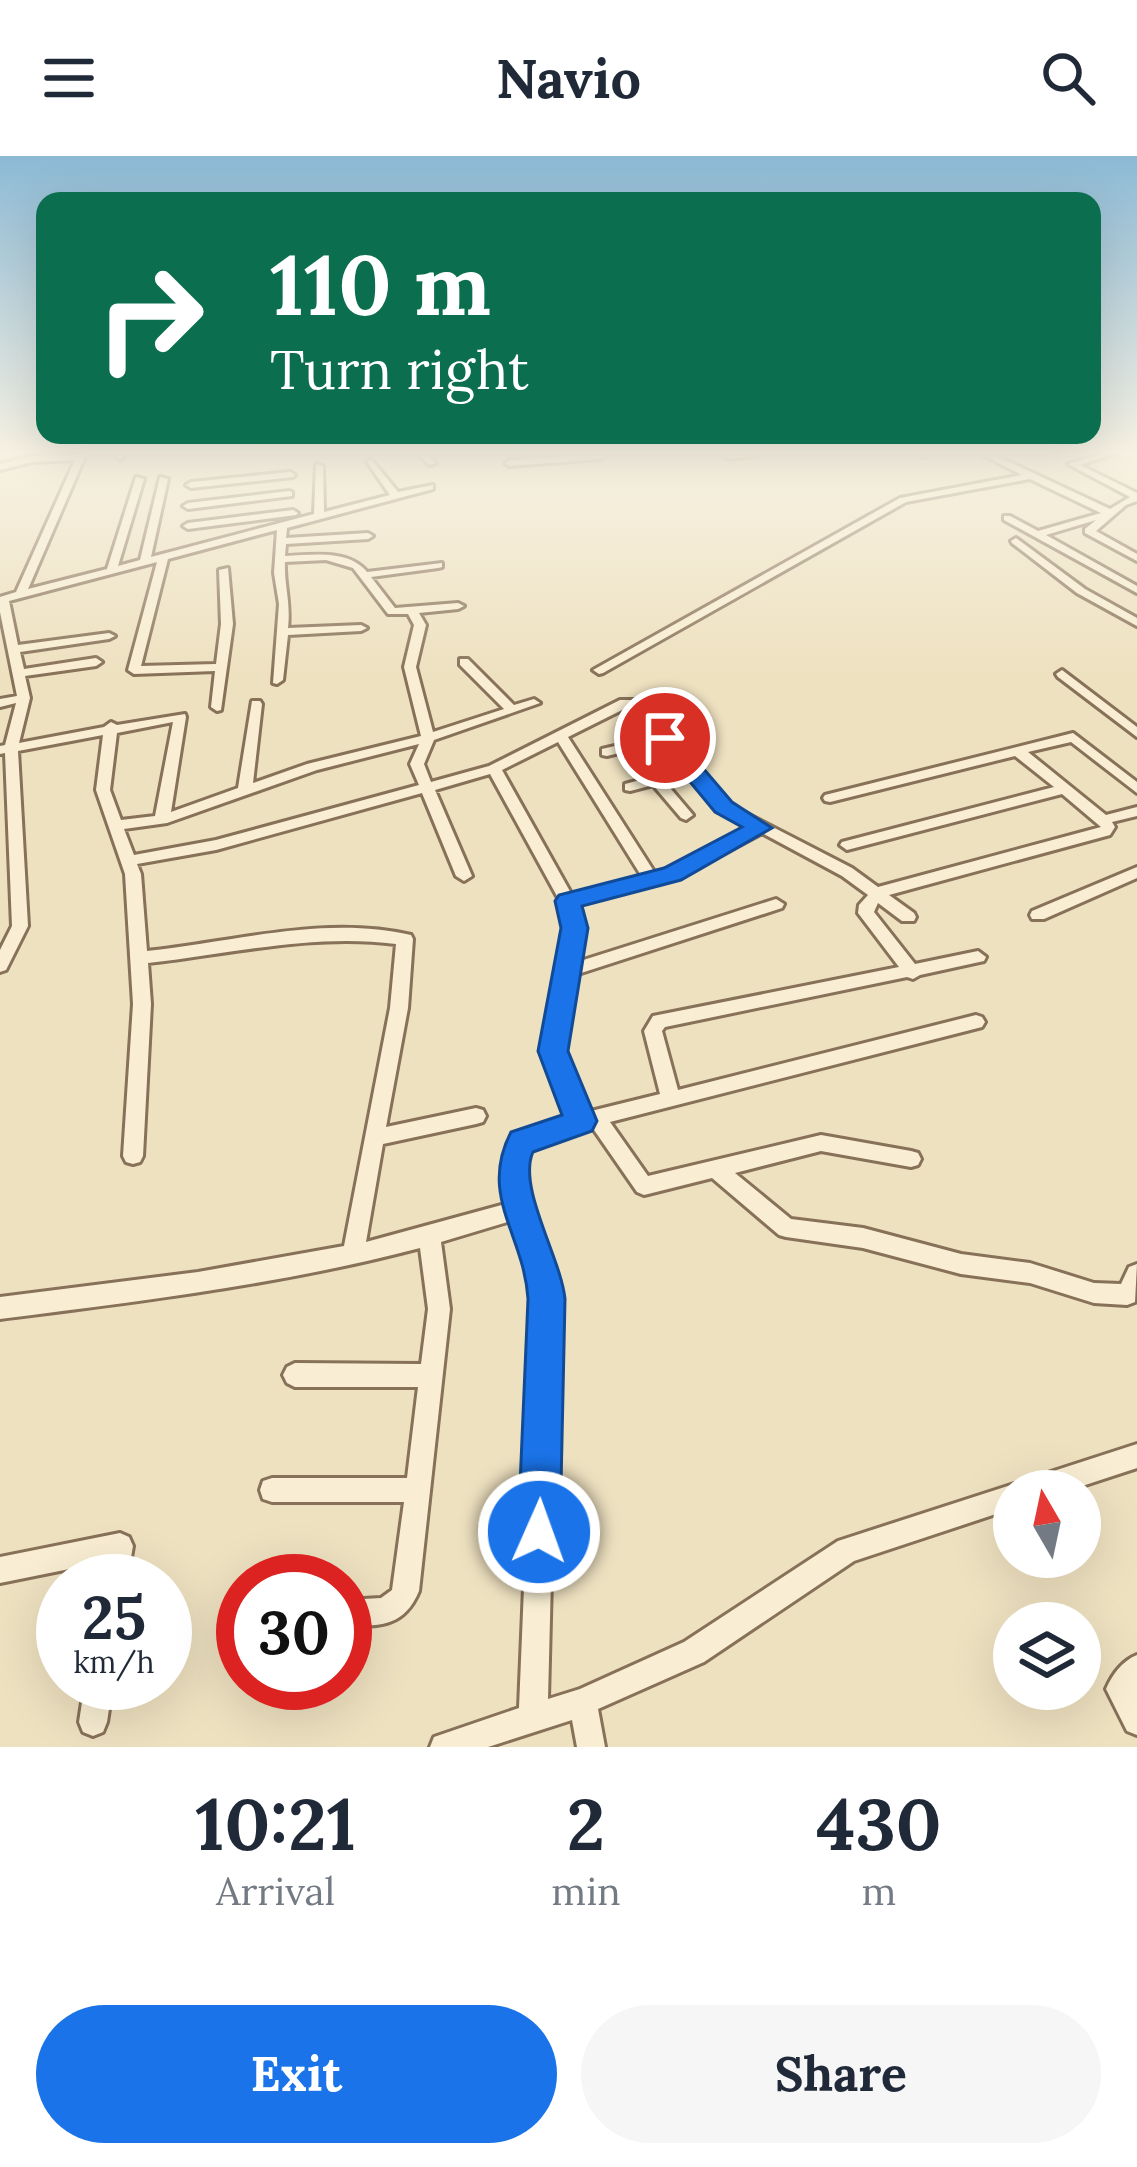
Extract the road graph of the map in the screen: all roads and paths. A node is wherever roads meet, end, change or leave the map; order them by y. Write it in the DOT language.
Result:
graph roads {
  1 [pos="50,526"];
  2 [pos="125,526"];
  3 [pos="153,526"];
  4 [pos="237,526"];
  5 [pos="298,526"];
  6 [pos="856,526"];
  7 [pos="1024,526"];
  8 [pos="1066,526"];
  9 [pos="1093,526"];
  10 [pos="282,534"];
  11 [pos="1040,534"];
  12 [pos="368,536"];
  13 [pos="238,538"];
  14 [pos="163,559"];
  15 [pos="280,559"];
  16 [pos="1137,559"];
  17 [pos="145,563"];
  18 [pos="438,565"];
  19 [pos="224,570"];
  20 [pos="111,572"];
  21 [pos="365,575"];
  22 [pos="1137,590"];
  23 [pos="21,592"];
  24 [pos="1,600"];
  25 [pos="458,606"];
  26 [pos="413,613"];
  27 [pos="1137,623"];
  28 [pos="361,628"];
  29 [pos="282,632"];
  30 [pos="109,636"];
  31 [pos="13,649"];
  32 [pos="96,662"];
  33 [pos="464,662"];
  34 [pos="222,667"];
  35 [pos="599,670"];
  36 [pos="18,673"];
  37 [pos="1062,674"];
  38 [pos="277,680"];
  39 [pos="23,698"];
  40 [pos="0,703"];
  41 [pos="256,704"];
  42 [pos="534,704"];
  43 [pos="217,707"];
  44 [pos="512,710"];
  45 [pos="111,726"];
  46 [pos="1137,733"];
  47 [pos="561,736"];
  48 [pos="428,738"];
  49 [pos="665,738"];
  50 [pos="6,748"];
  51 [pos="1018,751"];
  52 [pos="607,752"];
  53 [pos="494,769"];
  54 [pos="692,770"];
  55 [pos="656,780"];
  56 [pos="630,787"];
  57 [pos="1063,789"];
  58 [pos="1137,789"];
  59 [pos="426,790"];
  60 [pos="244,791"];
  61 [pos="830,798"];
  62 [pos="7,804"];
  63 [pos="1137,812"];
  64 [pos="686,815"];
  65 [pos="162,820"];
  66 [pos="1103,820"];
  67 [pos="116,825"];
  68 [pos="760,828"];
  69 [pos="847,845"];
  70 [pos="129,861"];
  71 [pos="1137,872"];
  72 [pos="464,876"];
  73 [pos="652,880"];
  74 [pos="880,892"];
  75 [pos="568,901"];
  76 [pos="776,904"];
  77 [pos="1038,915"];
  78 [pos="908,917"];
  79 [pos="20,926"];
  80 [pos="0,931"];
  81 [pos="978,957"];
  82 [pos="139,958"];
  83 [pos="0,966"];
  84 [pos="566,972"];
  85 [pos="913,973"];
  86 [pos="976,1022"];
  87 [pos="671,1099"];
  88 [pos="476,1116"];
  89 [pos="589,1119"];
  90 [pos="375,1138"];
  91 [pos="133,1156"];
  92 [pos="911,1159"];
  93 [pos="717,1170"];
  94 [pos="522,1208"];
  95 [pos="430,1240"];
  96 [pos="352,1256"];
  97 [pos="1137,1274"];
  98 [pos="0,1308"];
  99 [pos="295,1375"];
  100 [pos="431,1376"];
  101 [pos="1137,1456"];
  102 [pos="1094,1470"];
  103 [pos="272,1490"];
  104 [pos="417,1490"];
  105 [pos="993,1503"];
  106 [pos="80,1554"];
  107 [pos="119,1554"];
  108 [pos="36,1563"];
  109 [pos="0,1570"];
  110 [pos="372,1612"];
  111 [pos="1137,1669"];
  112 [pos="583,1702"];
  113 [pos="95,1710"];
  114 [pos="533,1718"];
  115 [pos="1137,1721"];
  116 [pos="93,1722"];
  117 [pos="444,1747"];
  118 [pos="591,1747"];
  1 -- 23 [label="street"];
  2 -- 20 [label="street"];
  3 -- 17 [label="street"];
  4 -- 13 [label="street"];
  5 -- 10 [label="street"];
  6 -- 35 [label="street"];
  7 -- 11 [label="street"];
  8 -- 11 [label="street"];
  9 -- 16 [label="street"];
  10 -- 12 [label="street"];
  10 -- 13 [label="street"];
  10 -- 15 [label="street"];
  11 -- 22 [label="street"];
  11 -- 27 [label="street"];
  13 -- 14 [label="street"];
  14 -- 17 [label="street"];
  14 -- 34 [label="street"];
  15 -- 21 [label="street"];
  15 -- 29 [label="street"];
  17 -- 20 [label="street"];
  18 -- 21 [label="street"];
  19 -- 34 [label="street"];
  20 -- 23 [label="street"];
  21 -- 26 [label="street"];
  23 -- 24 [label="street"];
  24 -- 31 [label="street"];
  25 -- 26 [label="street"];
  26 -- 48 [label="street"];
  28 -- 29 [label="street"];
  29 -- 38 [label="street"];
  30 -- 31 [label="street"];
  31 -- 36 [label="street"];
  32 -- 36 [label="street"];
  33 -- 44 [label="street"];
  34 -- 43 [label="street"];
  36 -- 39 [label="street"];
  37 -- 46 [label="street"];
  39 -- 40 [label="street"];
  39 -- 50 [label="street"];
  41 -- 60 [label="street"];
  42 -- 44 [label="street"];
  44 -- 48 [label="street"];
  45 -- 50 [label="street"];
  45 -- 65 [label="street"];
  45 -- 67 [label="street"];
  47 -- 49 [label="street"];
  47 -- 53 [label="street"];
  47 -- 73 [label="street"];
  48 -- 59 [label="street"];
  48 -- 60 [label="street"];
  49 -- 52 [label="street"];
  49 -- 54 [label="street"];
  50 -- 62 [label="street"];
  51 -- 57 [label="street"];
  51 -- 58 [label="street"];
  51 -- 61 [label="street"];
  53 -- 59 [label="street"];
  53 -- 75 [label="street"];
  54 -- 55 [label="street"];
  54 -- 68 [label="street"];
  55 -- 56 [label="street"];
  55 -- 64 [label="street"];
  57 -- 66 [label="street"];
  57 -- 69 [label="street"];
  59 -- 70 [label="street"];
  59 -- 72 [label="street"];
  60 -- 65 [label="street"];
  62 -- 79 [label="street"];
  63 -- 66 [label="street"];
  65 -- 67 [label="street"];
  66 -- 74 [label="street"];
  67 -- 70 [label="street"];
  68 -- 73 [label="street"];
  68 -- 74 [label="street"];
  70 -- 82 [label="street"];
  71 -- 77 [label="street"];
  73 -- 75 [label="street"];
  74 -- 78 [label="street"];
  74 -- 85 [label="street"];
  75 -- 84 [label="street"];
  76 -- 84 [label="street"];
  79 -- 80 [label="street"];
  79 -- 83 [label="street"];
  81 -- 85 [label="street"];
  82 -- 90 [label="street"];
  82 -- 91 [label="street"];
  84 -- 89 [label="street"];
  85 -- 87 [label="street"];
  86 -- 87 [label="street"];
  87 -- 89 [label="street"];
  88 -- 90 [label="street"];
  89 -- 93 [label="street"];
  89 -- 94 [label="street"];
  90 -- 96 [label="street"];
  92 -- 93 [label="street"];
  93 -- 97 [label="street"];
  94 -- 95 [label="street"];
  94 -- 114 [label="street"];
  95 -- 96 [label="street"];
  95 -- 100 [label="street"];
  96 -- 98 [label="street"];
  99 -- 100 [label="street"];
  100 -- 104 [label="street"];
  101 -- 102 [label="street"];
  103 -- 104 [label="street"];
  104 -- 110 [label="street"];
  105 -- 112 [label="street"];
  106 -- 107 [label="street"];
  108 -- 109 [label="street"];
  111 -- 115 [label="street"];
  112 -- 114 [label="street"];
  112 -- 118 [label="street"];
  113 -- 116 [label="street"];
  114 -- 117 [label="street"];
}
